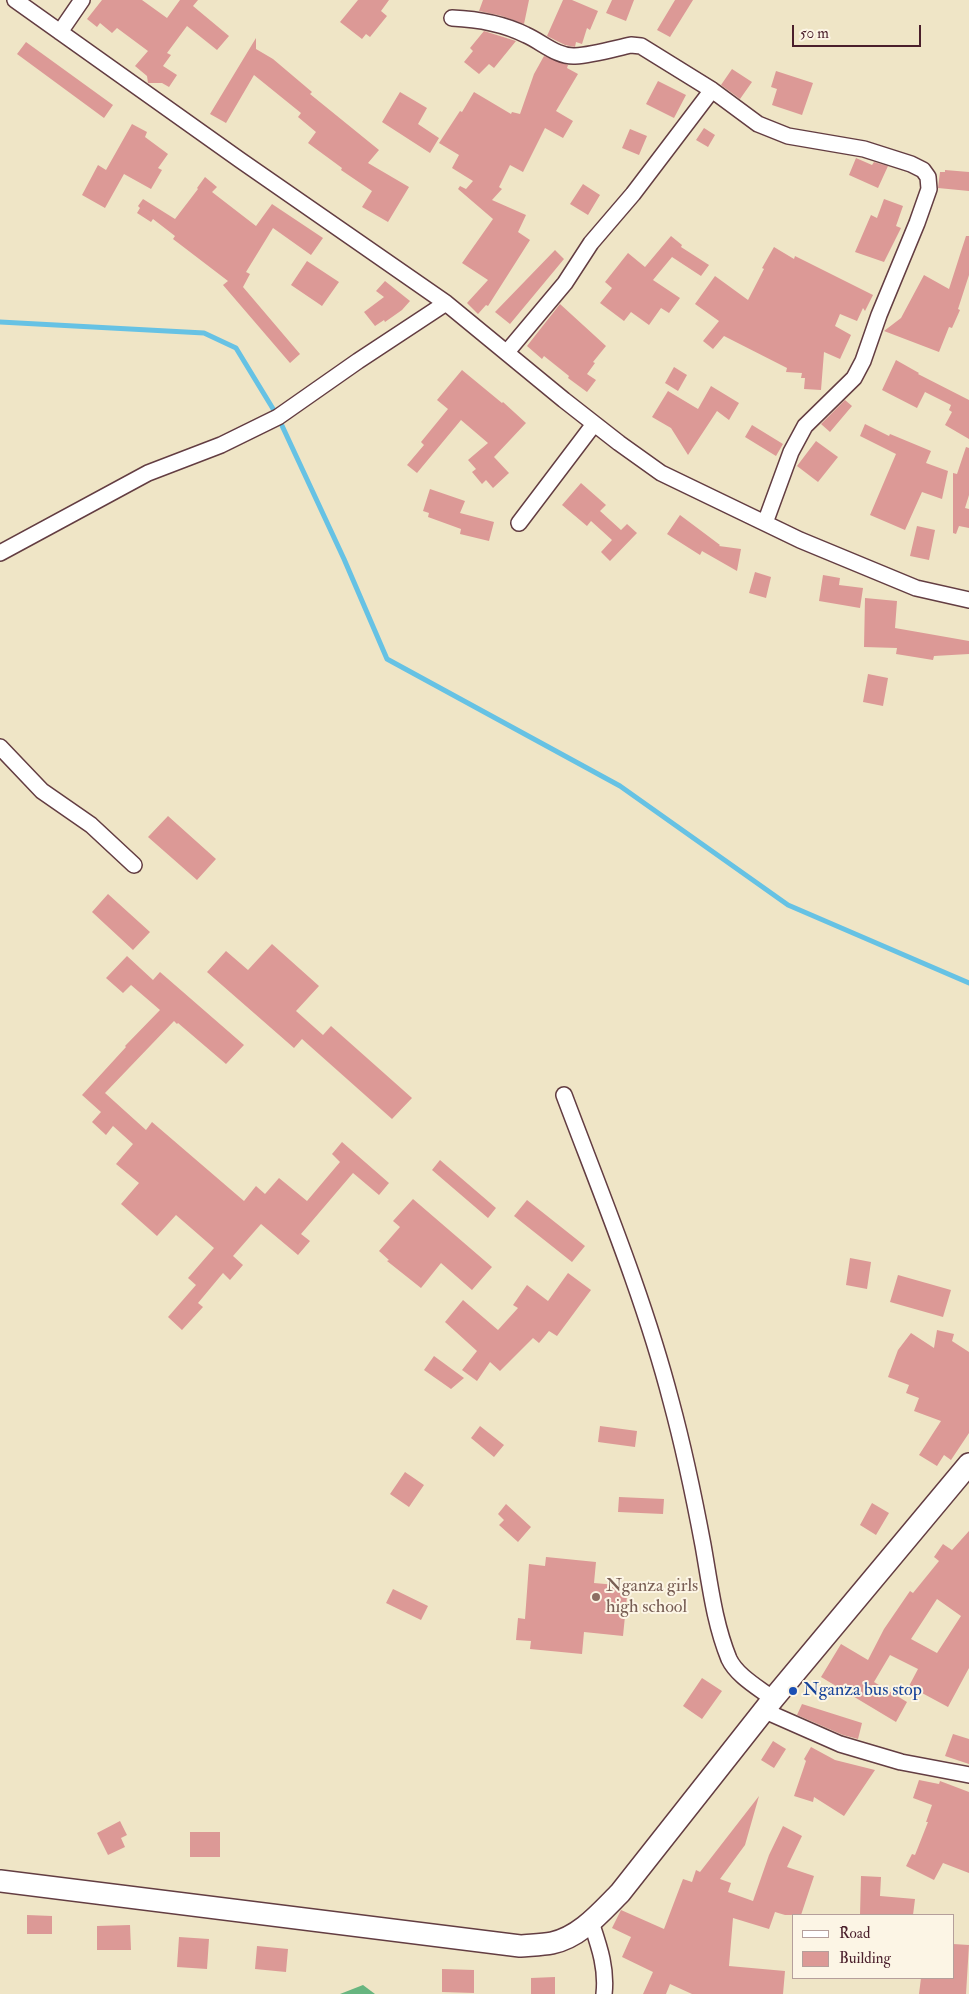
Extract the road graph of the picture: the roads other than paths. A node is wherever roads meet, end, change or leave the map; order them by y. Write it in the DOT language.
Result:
graph roads {
  1 [pos="15,0"];
  2 [pos="82,0"];
  3 [pos="452,18"];
  4 [pos="60,32"];
  5 [pos="712,90"];
  6 [pos="446,303"];
  7 [pos="508,352"];
  8 [pos="594,424"];
  9 [pos="519,523"];
  10 [pos="765,523"];
  11 [pos="0,552"];
  12 [pos="969,600"];
  13 [pos="0,747"];
  14 [pos="134,865"];
  15 [pos="564,1095"];
  16 [pos="969,1464"];
  17 [pos="769,1705"];
  18 [pos="969,1775"];
  19 [pos="0,1881"];
  20 [pos="591,1922"];
  21 [pos="604,1994"];
  1 -- 4 [label="street"];
  2 -- 4 [label="street"];
  3 -- 5 [label="street"];
  4 -- 6 [label="street"];
  5 -- 7 [label="street"];
  5 -- 10 [label="street"];
  6 -- 7 [label="street"];
  6 -- 11 [label="street"];
  7 -- 8 [label="street"];
  8 -- 9 [label="street"];
  8 -- 10 [label="street"];
  10 -- 12 [label="street"];
  13 -- 14 [label="street"];
  15 -- 17 [label="street"];
  16 -- 17 [label="main road"];
  17 -- 18 [label="street"];
  17 -- 20 [label="main road"];
  19 -- 20 [label="main road"];
  20 -- 21 [label="street"];
}
